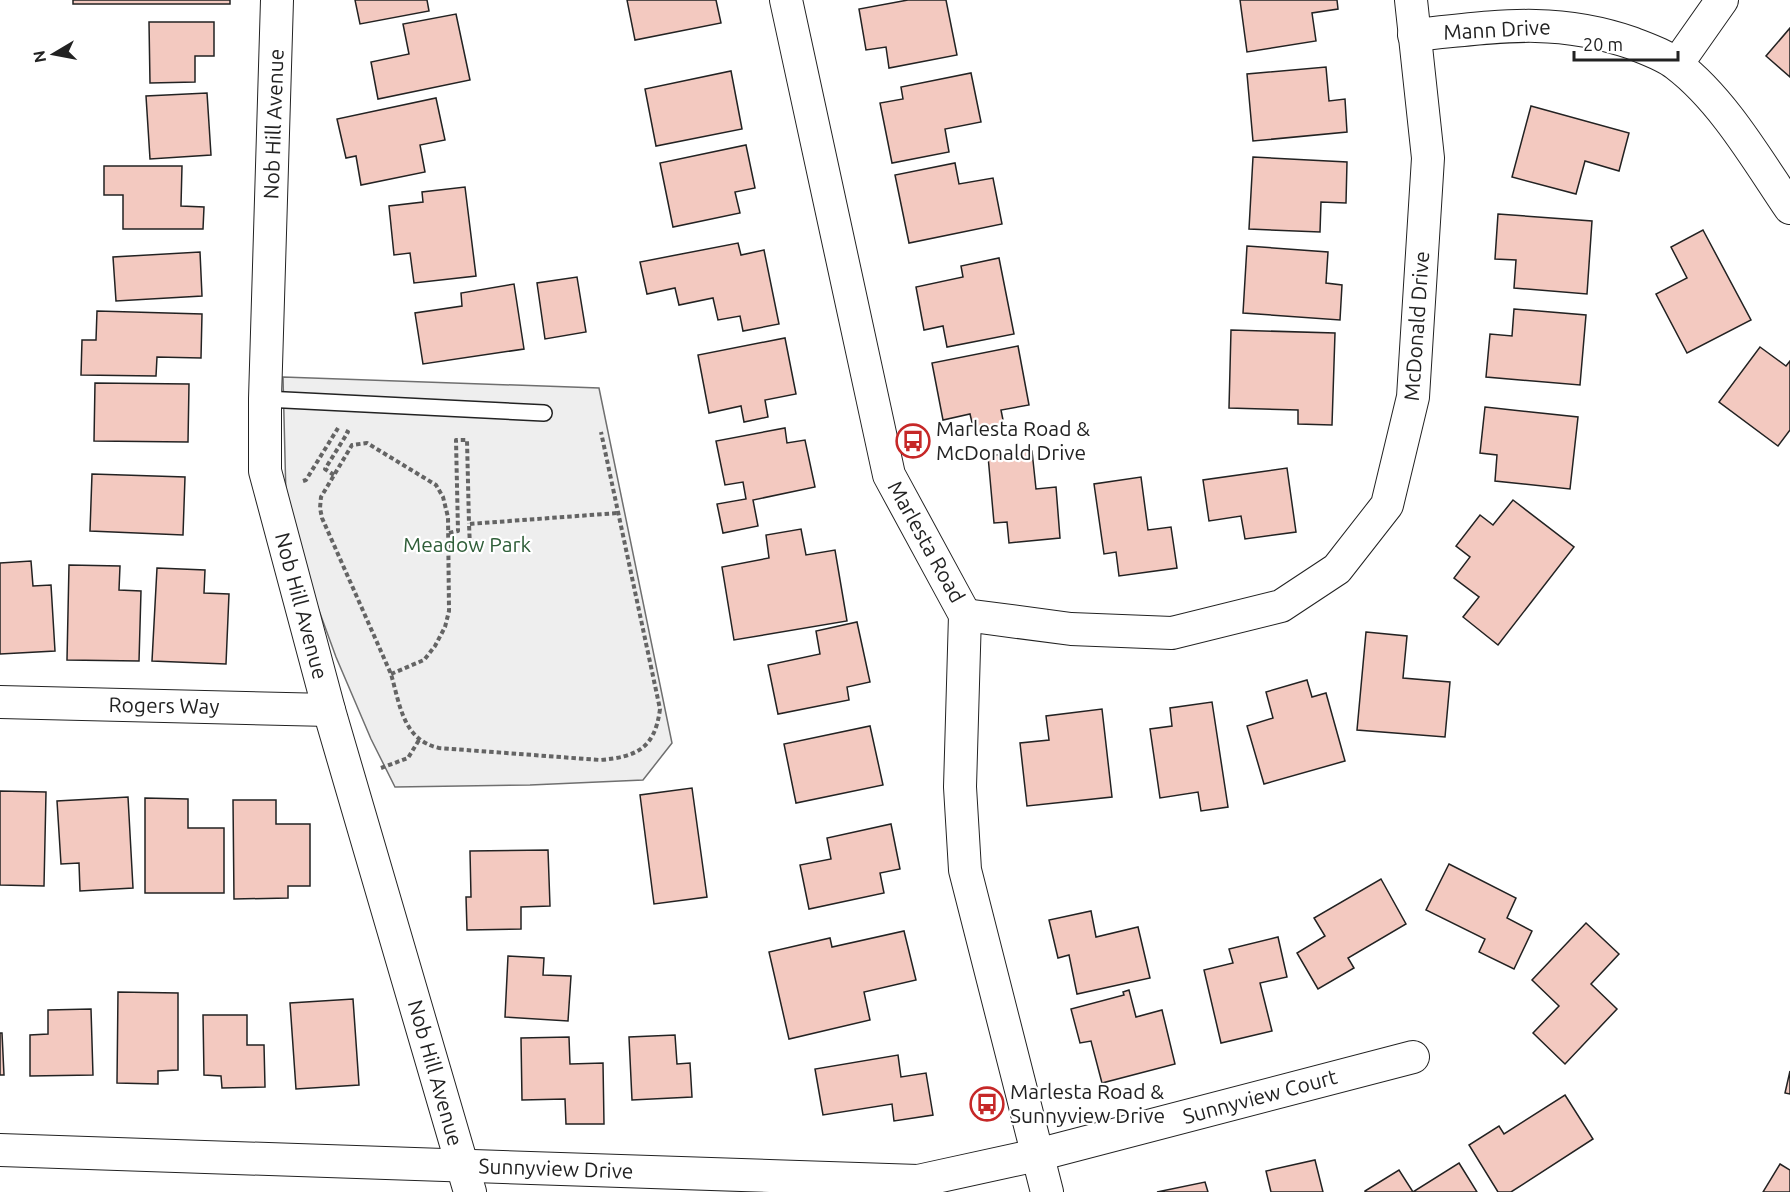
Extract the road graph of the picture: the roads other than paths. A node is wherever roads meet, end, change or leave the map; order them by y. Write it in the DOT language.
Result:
graph roads {
  1 [pos="277,0"];
  2 [pos="786,0"];
  3 [pos="1411,0"];
  4 [pos="1722,0"];
  5 [pos="1414,35"];
  6 [pos="1677,64"];
  7 [pos="1790,208"];
  8 [pos="265,399"];
  9 [pos="544,413"];
  10 [pos="965,615"];
  11 [pos="0,702"];
  12 [pos="328,710"];
  13 [pos="1413,1057"];
  14 [pos="0,1150"];
  15 [pos="1037,1155"];
  16 [pos="466,1179"];
  17 [pos="1047,1192"];
  1 -- 8 [label="street, Nob Hill Avenue"];
  2 -- 10 [label="street, Marlesta Road"];
  3 -- 5 [label="street, McDonald Drive"];
  4 -- 6 [label="street"];
  5 -- 6 [label="street, Mann Drive"];
  5 -- 10 [label="street, McDonald Drive"];
  6 -- 7 [label="street, Mann Drive"];
  8 -- 9 [label="lane"];
  8 -- 12 [label="street, Nob Hill Avenue"];
  10 -- 15 [label="street, Marlesta Road"];
  11 -- 12 [label="street, Rogers Way"];
  12 -- 16 [label="street, Nob Hill Avenue"];
  13 -- 15 [label="street, Sunnyview Court"];
  14 -- 16 [label="street, Sunnyview Drive"];
  15 -- 16 [label="street, Sunnyview Drive"];
  15 -- 17 [label="street, Marlesta Road"];
}
